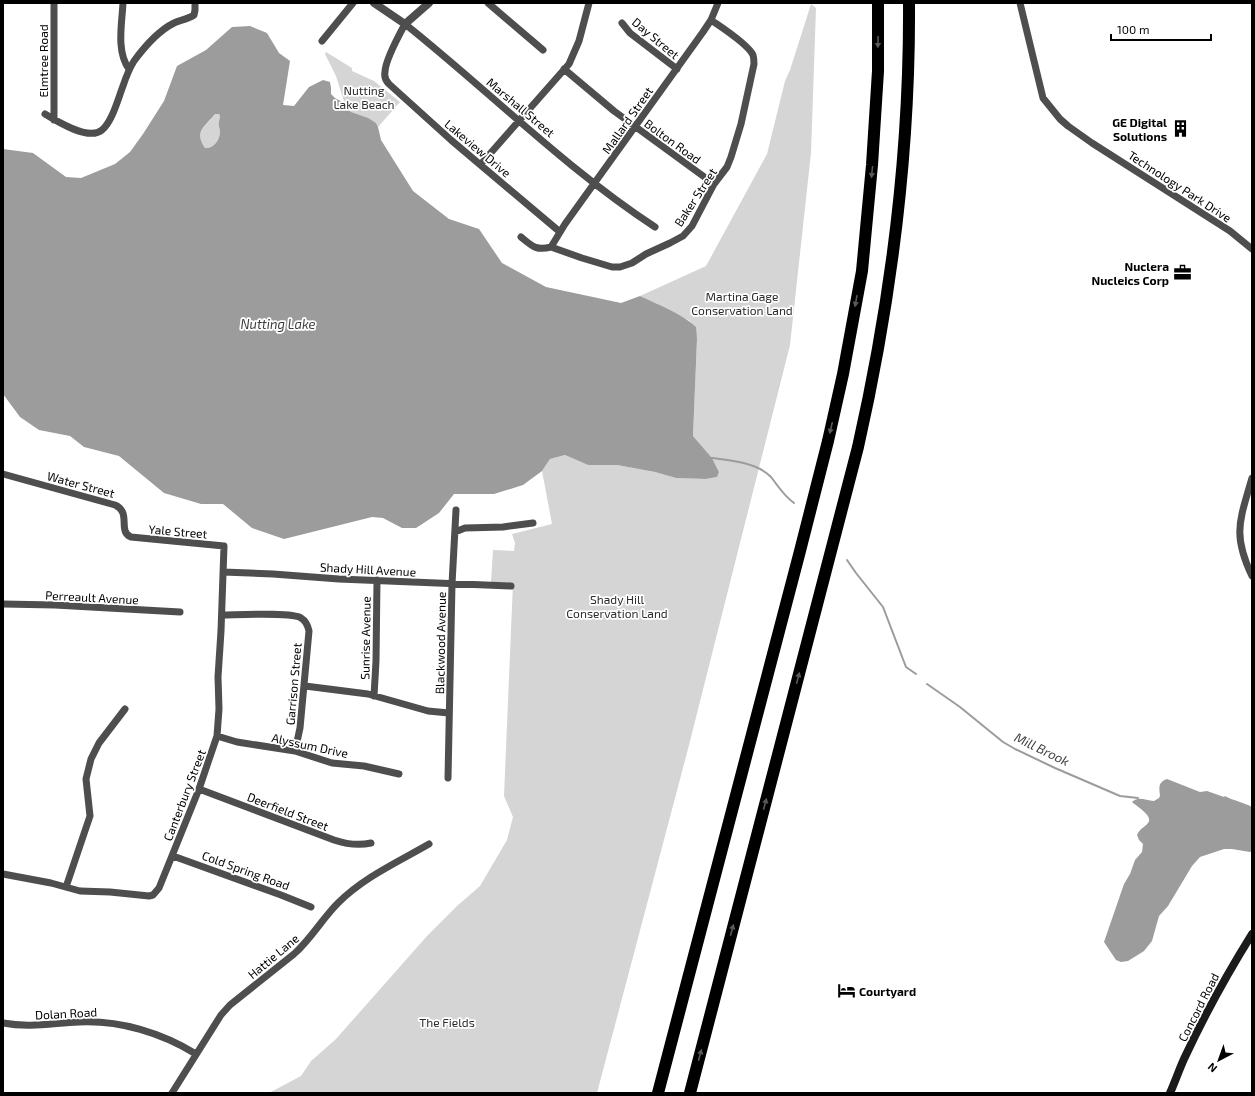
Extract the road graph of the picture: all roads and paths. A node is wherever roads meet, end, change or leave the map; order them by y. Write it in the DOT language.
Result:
graph roads {
  1 [pos="54,3"];
  2 [pos="123,3"];
  3 [pos="195,3"];
  4 [pos="353,3"];
  5 [pos="374,3"];
  6 [pos="429,3"];
  7 [pos="488,3"];
  8 [pos="589,3"];
  9 [pos="718,3"];
  10 [pos="878,3"];
  11 [pos="909,3"];
  12 [pos="1020,3"];
  13 [pos="711,20"];
  14 [pos="622,23"];
  15 [pos="405,24"];
  16 [pos="322,41"];
  17 [pos="543,50"];
  18 [pos="129,69"];
  19 [pos="564,69"];
  20 [pos="677,69"];
  21 [pos="45,114"];
  22 [pos="54,120"];
  23 [pos="518,121"];
  24 [pos="635,127"];
  25 [pos="481,164"];
  26 [pos="595,184"];
  27 [pos="714,184"];
  28 [pos="655,227"];
  29 [pos="560,232"];
  30 [pos="521,237"];
  31 [pos="551,248"];
  32 [pos="1252,249"];
  33 [pos="3,474"];
  34 [pos="1252,478"];
  35 [pos="456,510"];
  36 [pos="533,522"];
  37 [pos="455,532"];
  38 [pos="130,537"];
  39 [pos="224,546"];
  40 [pos="224,572"];
  41 [pos="1252,576"];
  42 [pos="377,580"];
  43 [pos="452,584"];
  44 [pos="511,586"];
  45 [pos="3,604"];
  46 [pos="180,612"];
  47 [pos="222,615"];
  48 [pos="305,686"];
  49 [pos="374,696"];
  50 [pos="125,709"];
  51 [pos="449,713"];
  52 [pos="217,736"];
  53 [pos="295,751"];
  54 [pos="399,774"];
  55 [pos="448,778"];
  56 [pos="199,789"];
  57 [pos="371,843"];
  58 [pos="429,844"];
  59 [pos="173,856"];
  60 [pos="3,874"];
  61 [pos="66,887"];
  62 [pos="311,907"];
  63 [pos="1252,934"];
  64 [pos="3,1023"];
  65 [pos="196,1054"];
  66 [pos="172,1093"];
  67 [pos="658,1093"];
  68 [pos="690,1093"];
  69 [pos="1170,1093"];
  1 -- 22 [label="street, Elmtree Road"];
  2 -- 18 [label="street"];
  3 -- 18 [label="street"];
  4 -- 16 [label="street"];
  5 -- 15 [label="street, Marshall Street"];
  6 -- 15 [label="street"];
  7 -- 17 [label="street"];
  8 -- 19 [label="street"];
  9 -- 13 [label="street, Mallard Street"];
  10 -- 67 [label="highway, one-way"];
  68 -- 11 [label="highway, one-way"];
  12 -- 32 [label="street, Technology Park Drive"];
  13 -- 20 [label="street, Mallard Street"];
  13 -- 27 [label="street, Baker Street"];
  14 -- 20 [label="street, Day Street"];
  15 -- 23 [label="street, Marshall Street"];
  15 -- 25 [label="street, Lakeview Drive"];
  18 -- 22 [label="street"];
  19 -- 23 [label="street"];
  19 -- 24 [label="street, Bolton Road"];
  20 -- 24 [label="street, Mallard Street"];
  21 -- 22 [label="street"];
  23 -- 25 [label="street"];
  23 -- 26 [label="street, Marshall Street"];
  24 -- 26 [label="street, Mallard Street"];
  24 -- 27 [label="street, Bolton Road"];
  25 -- 29 [label="street, Lakeview Drive"];
  26 -- 28 [label="street, Marshall Street"];
  26 -- 29 [label="street, Mallard Street"];
  27 -- 31 [label="street, Baker Street"];
  29 -- 31 [label="street, Mallard Street"];
  30 -- 31 [label="street, Baker Street"];
  33 -- 38 [label="street, Water Street"];
  34 -- 41 [label="street"];
  35 -- 37 [label="street, Blackwood Avenue"];
  36 -- 37 [label="street"];
  37 -- 43 [label="street, Blackwood Avenue"];
  38 -- 39 [label="street, Yale Street"];
  39 -- 40 [label="street, Canterbury Street"];
  40 -- 42 [label="street, Shady Hill Avenue"];
  40 -- 47 [label="street, Canterbury Street"];
  42 -- 43 [label="street, Shady Hill Avenue"];
  42 -- 49 [label="street, Sunrise Avenue"];
  43 -- 44 [label="street, Shady Hill Avenue"];
  43 -- 51 [label="street, Blackwood Avenue"];
  45 -- 46 [label="street, Perreault Avenue"];
  47 -- 48 [label="street, Garrison Street"];
  47 -- 52 [label="street, Canterbury Street"];
  48 -- 49 [label="street"];
  48 -- 53 [label="street, Garrison Street"];
  49 -- 51 [label="street"];
  50 -- 61 [label="street"];
  51 -- 55 [label="street, Blackwood Avenue"];
  52 -- 53 [label="street, Alyssum Drive"];
  52 -- 56 [label="street, Canterbury Street"];
  53 -- 54 [label="street, Alyssum Drive"];
  56 -- 57 [label="street, Deerfield Street"];
  56 -- 59 [label="street, Canterbury Street"];
  58 -- 65 [label="street, Hattie Lane"];
  59 -- 61 [label="street, Canterbury Street"];
  59 -- 62 [label="street, Cold Spring Road"];
  60 -- 61 [label="street, Canterbury Street"];
  63 -- 69 [label="main road, Concord Road"];
  64 -- 65 [label="street, Dolan Road"];
  65 -- 66 [label="street, Hattie Lane"];
}
